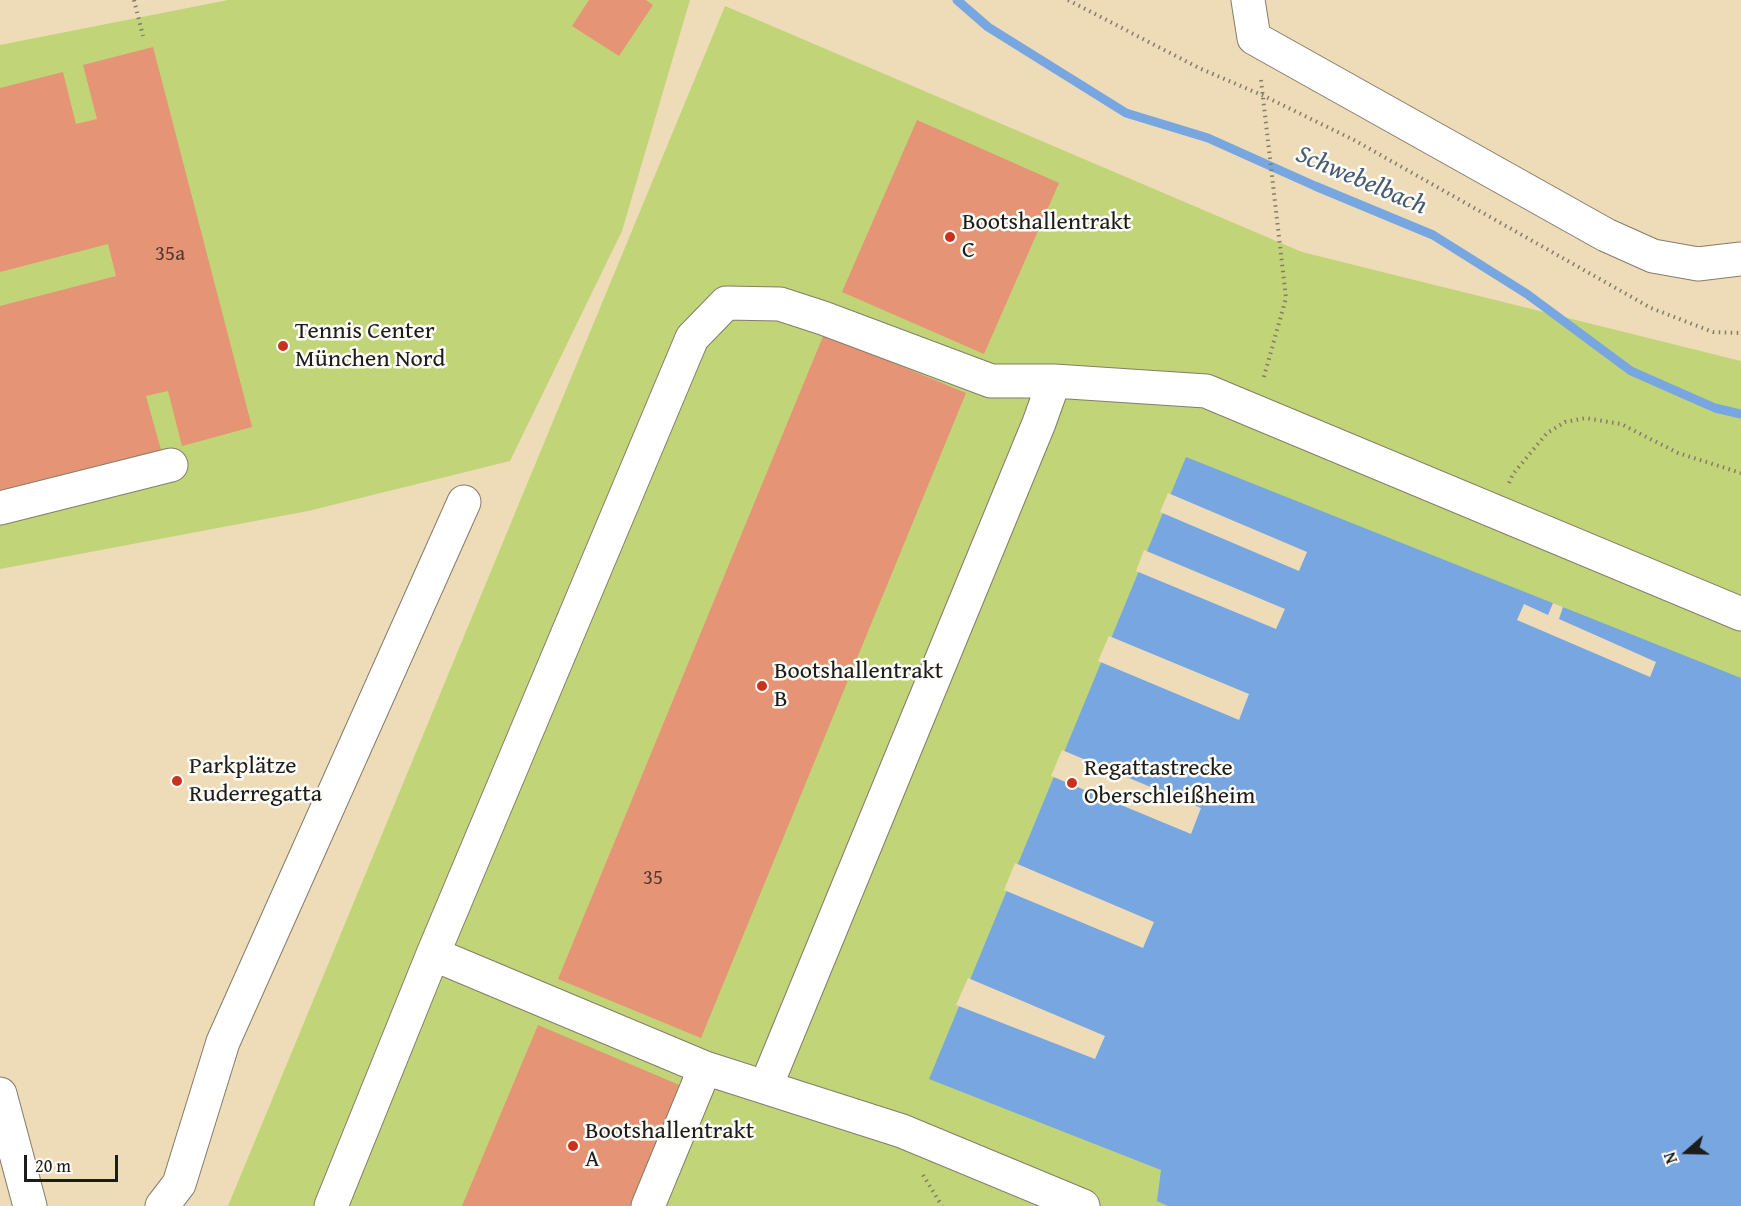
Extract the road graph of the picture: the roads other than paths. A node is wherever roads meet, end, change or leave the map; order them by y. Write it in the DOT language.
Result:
graph roads {
  1 [pos="1248,0"];
  2 [pos="1741,259"];
  3 [pos="1054,381"];
  4 [pos="171,465"];
  5 [pos="464,502"];
  6 [pos="0,508"];
  7 [pos="1741,614"];
  8 [pos="433,954"];
  9 [pos="705,1068"];
  10 [pos="766,1086"];
  11 [pos="0,1094"];
  12 [pos="30,1206"];
  13 [pos="162,1206"];
  14 [pos="331,1206"];
  15 [pos="648,1206"];
  16 [pos="1083,1206"];
  1 -- 2 [label="street"];
  3 -- 7 [label="street"];
  3 -- 8 [label="street"];
  3 -- 10 [label="street"];
  4 -- 6 [label="street"];
  5 -- 13 [label="street"];
  8 -- 9 [label="street"];
  8 -- 14 [label="street"];
  9 -- 10 [label="street"];
  9 -- 15 [label="street"];
  10 -- 16 [label="street"];
  11 -- 12 [label="street"];
}
